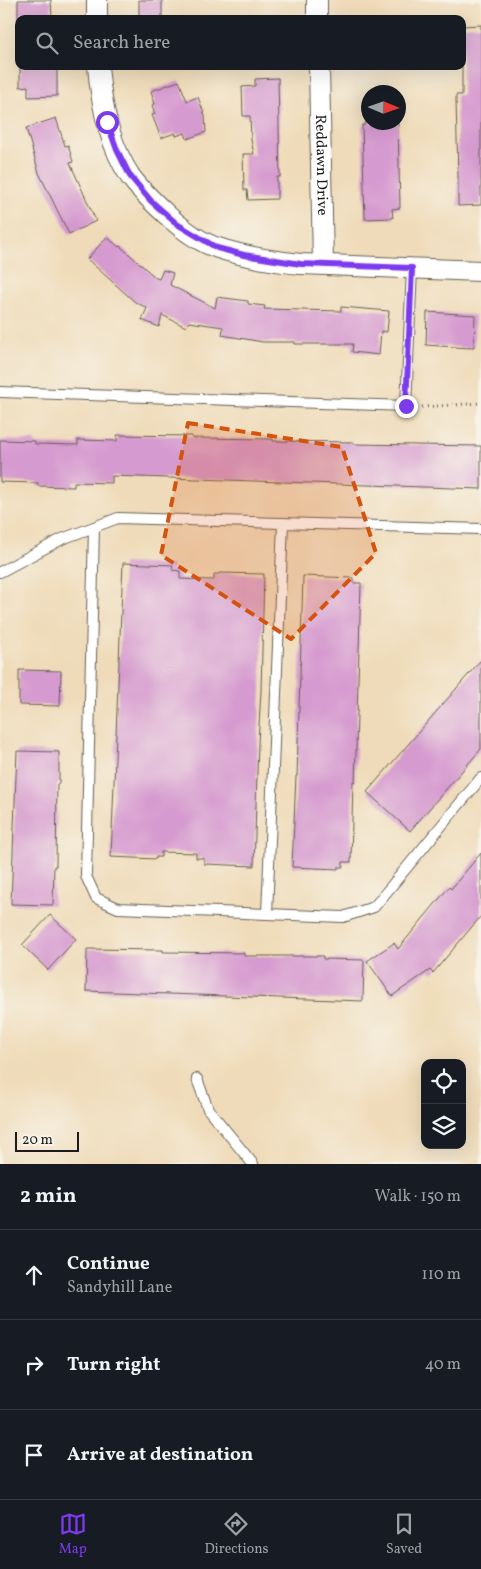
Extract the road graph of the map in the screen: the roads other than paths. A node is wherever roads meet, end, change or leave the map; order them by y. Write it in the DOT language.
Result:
graph roads {
  1 [pos="97,0"];
  2 [pos="317,0"];
  3 [pos="97,15"];
  4 [pos="318,15"];
  5 [pos="98,70"];
  6 [pos="318,70"];
  7 [pos="323,264"];
  8 [pos="412,268"];
  9 [pos="481,271"];
  10 [pos="0,392"];
  11 [pos="283,523"];
  12 [pos="94,527"];
  13 [pos="481,529"];
  14 [pos="0,572"];
  15 [pos="481,778"];
  16 [pos="266,914"];
  17 [pos="197,1079"];
  18 [pos="253,1164"];
  1 -- 3 [label="street"];
  2 -- 4 [label="street"];
  5 -- 7 [label="street"];
  6 -- 7 [label="street, Reddawn Drive"];
  7 -- 8 [label="street"];
  8 -- 9 [label="street"];
  8 -- 10 [label="lane"];
  11 -- 12 [label="lane"];
  11 -- 13 [label="lane"];
  11 -- 16 [label="lane"];
  12 -- 14 [label="lane"];
  12 -- 16 [label="lane"];
  15 -- 16 [label="lane"];
  17 -- 18 [label="lane"];
}
